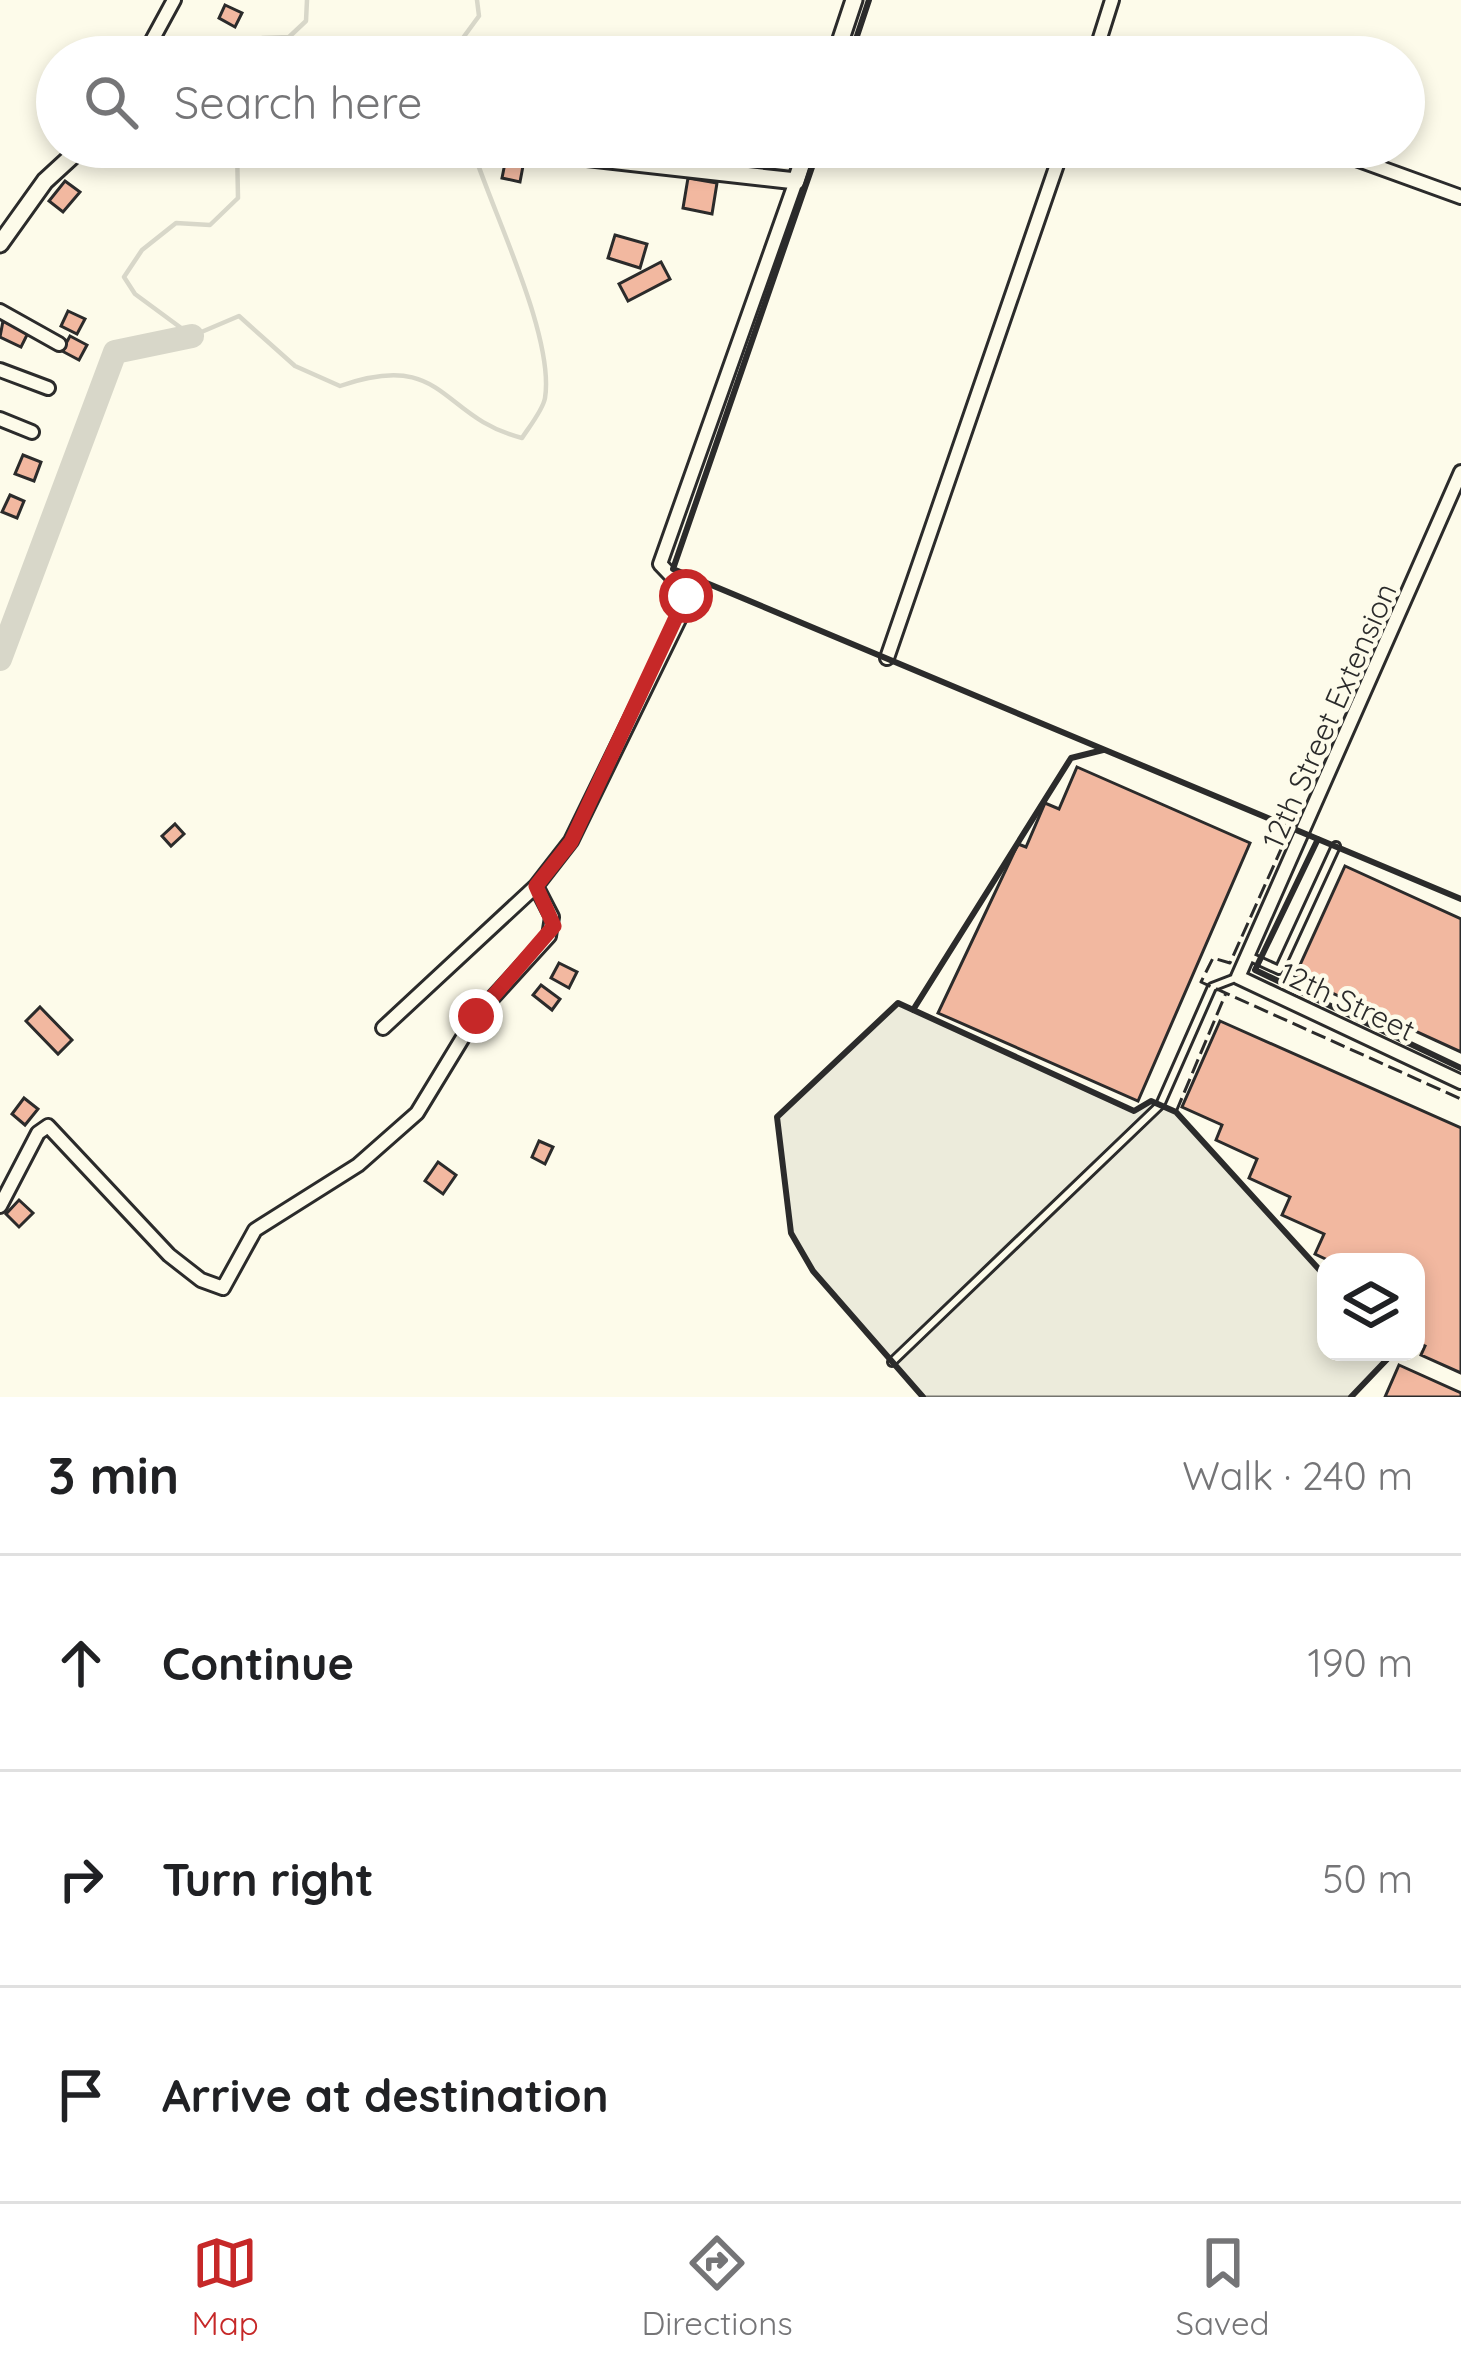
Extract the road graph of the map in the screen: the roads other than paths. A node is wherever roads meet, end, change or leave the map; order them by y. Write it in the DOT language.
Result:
graph roads {
  1 [pos="174,0"];
  2 [pos="854,0"];
  3 [pos="1112,0"];
  4 [pos="154,36"];
  5 [pos="843,36"];
  6 [pos="1101,36"];
  7 [pos="56,168"];
  8 [pos="680,168"];
  9 [pos="800,168"];
  10 [pos="1056,168"];
  11 [pos="1381,168"];
  12 [pos="796,181"];
  13 [pos="1461,197"];
  14 [pos="0,244"];
  15 [pos="2,315"];
  16 [pos="59,344"];
  17 [pos="0,370"];
  18 [pos="48,388"];
  19 [pos="0,419"];
  20 [pos="32,432"];
  21 [pos="1461,472"];
  22 [pos="886,658"];
  23 [pos="1336,847"];
  24 [pos="536,886"];
  25 [pos="1248,956"];
  26 [pos="1238,977"];
  27 [pos="383,1028"];
  28 [pos="1461,1082"];
  29 [pos="0,1205"];
  30 [pos="892,1361"];
  1 -- 4 [label="street"];
  2 -- 5 [label="street"];
  3 -- 6 [label="street"];
  7 -- 14 [label="street"];
  8 -- 12 [label="street"];
  9 -- 12 [label="street"];
  10 -- 22 [label="street"];
  11 -- 13 [label="street"];
  12 -- 24 [label="street"];
  15 -- 16 [label="street"];
  17 -- 18 [label="street"];
  19 -- 20 [label="street"];
  21 -- 25 [label="street, 12th Street Extension"];
  23 -- 25 [label="lane"];
  24 -- 27 [label="street"];
  24 -- 29 [label="street"];
  25 -- 26 [label="street, 12th Street Extension"];
  26 -- 28 [label="street, 12th Street"];
  26 -- 30 [label="lane, 12th Street"];
}
